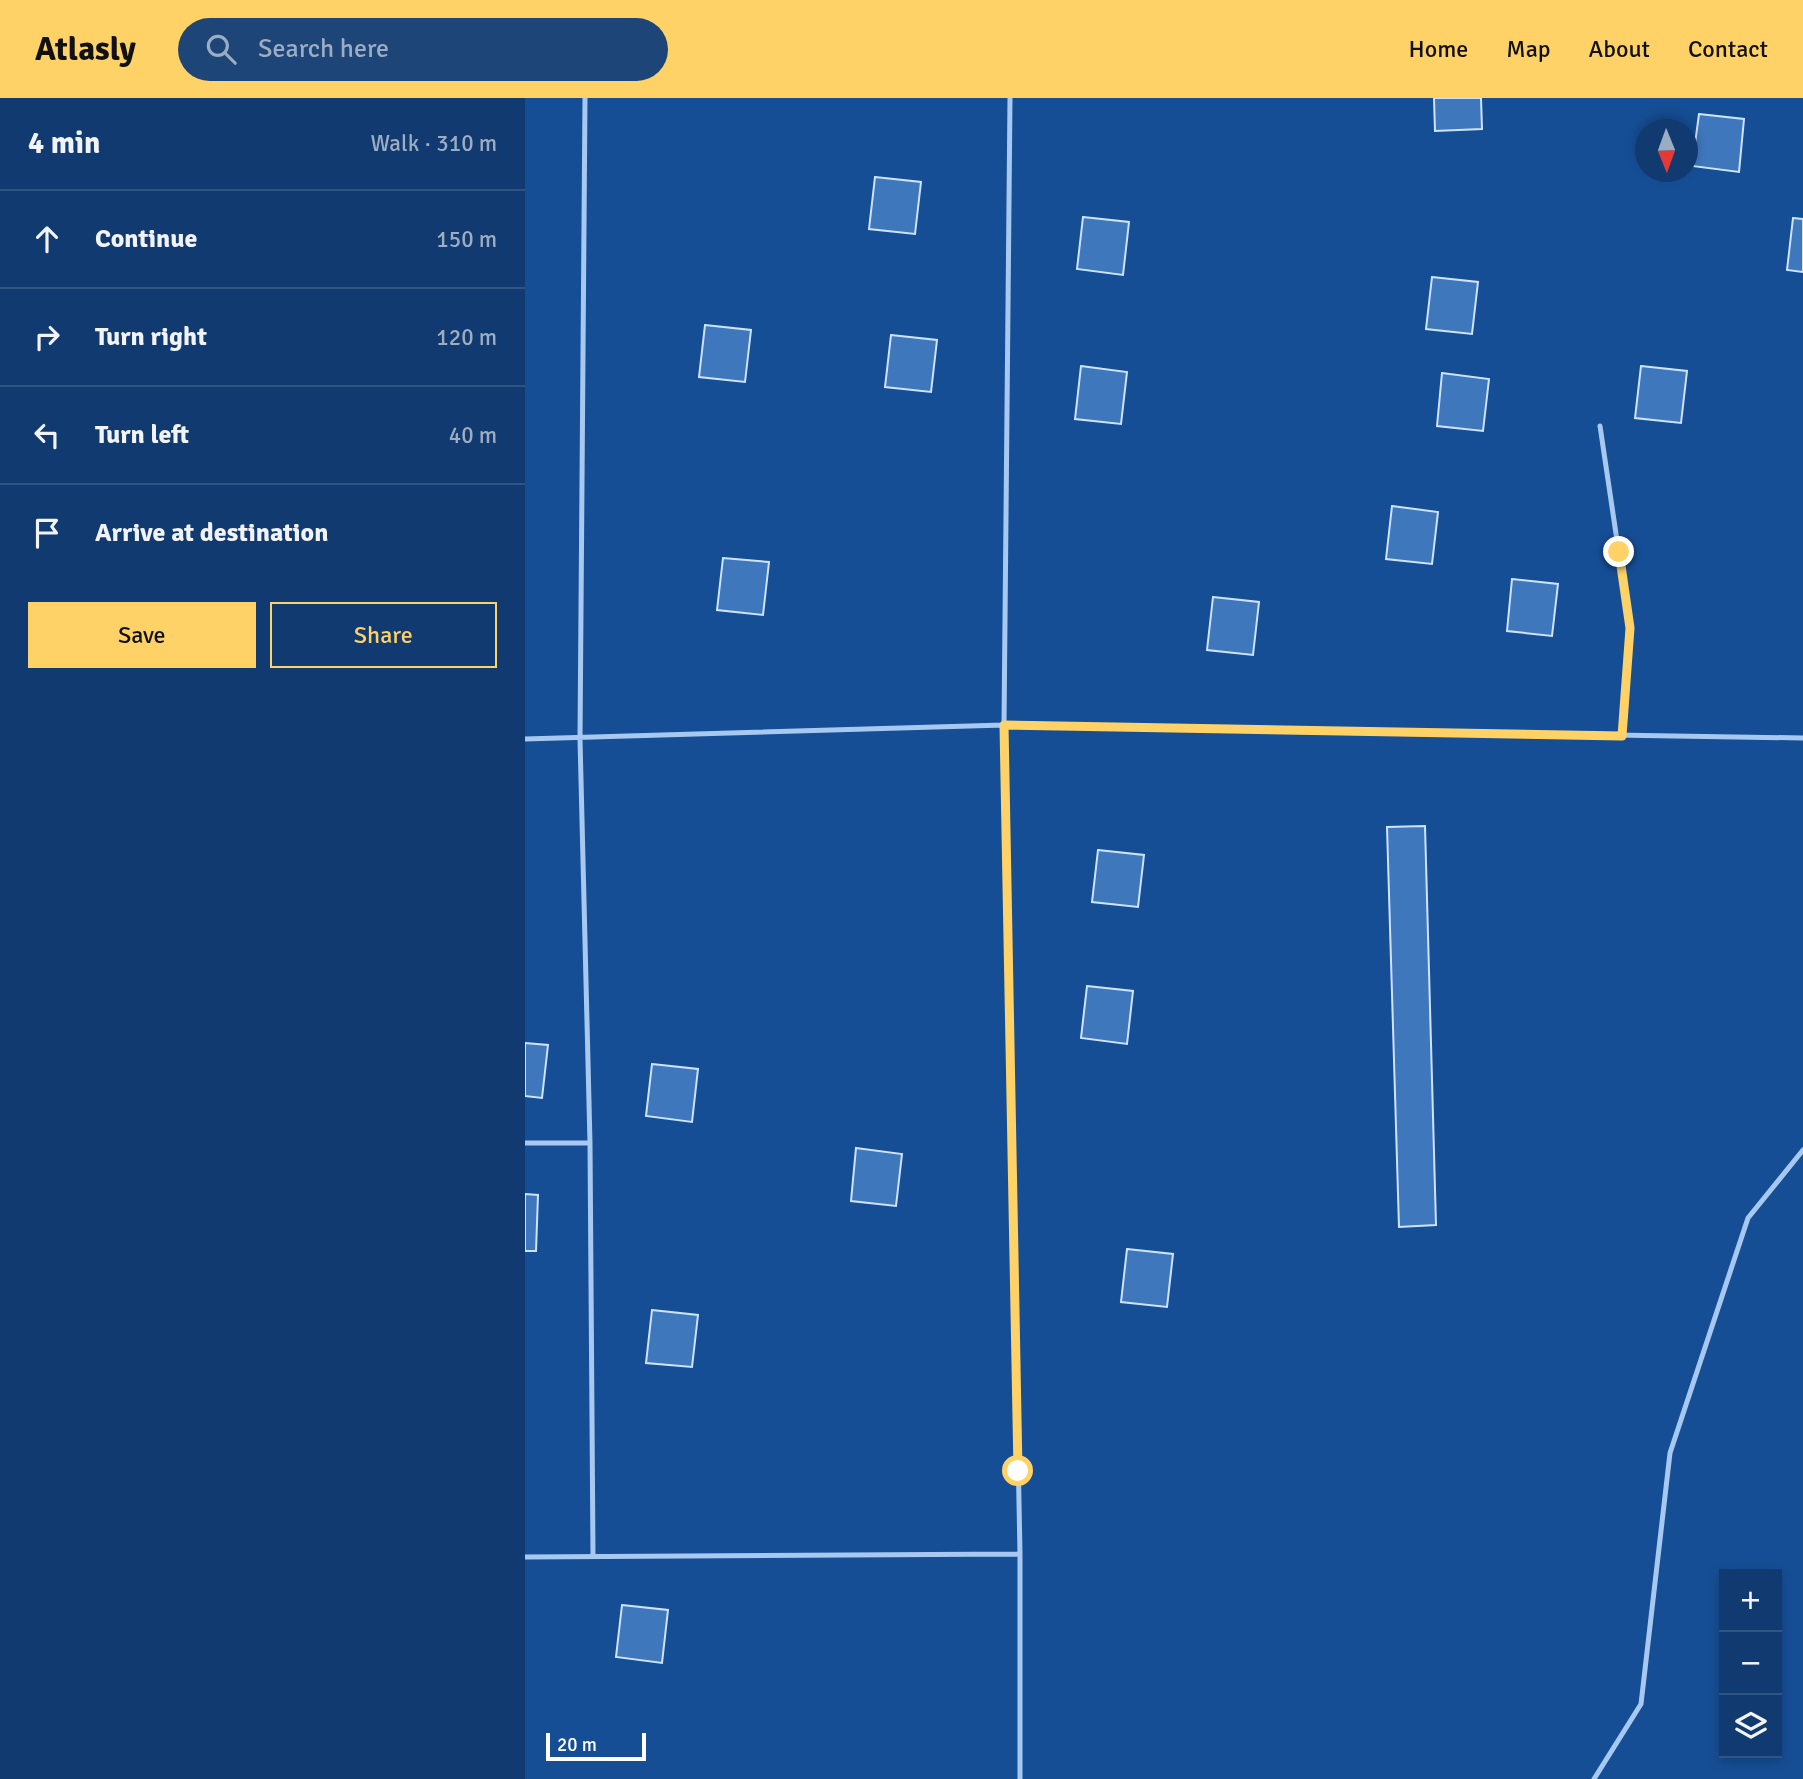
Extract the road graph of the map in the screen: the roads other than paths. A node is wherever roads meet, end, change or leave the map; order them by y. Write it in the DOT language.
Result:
graph roads {
  1 [pos="585,98"];
  2 [pos="1010,98"];
  3 [pos="1600,426"];
  4 [pos="1004,725"];
  5 [pos="1622,736"];
  6 [pos="1803,738"];
  7 [pos="525,739"];
  8 [pos="580,739"];
  9 [pos="525,1143"];
  10 [pos="590,1143"];
  11 [pos="1803,1150"];
  12 [pos="1020,1554"];
  13 [pos="593,1556"];
  14 [pos="525,1557"];
  15 [pos="1020,1779"];
  16 [pos="1594,1779"];
  1 -- 8 [label="lane"];
  2 -- 4 [label="lane"];
  3 -- 5 [label="lane"];
  4 -- 5 [label="lane"];
  4 -- 8 [label="lane"];
  4 -- 12 [label="lane"];
  5 -- 6 [label="lane"];
  7 -- 8 [label="lane"];
  8 -- 10 [label="lane"];
  9 -- 10 [label="lane"];
  10 -- 13 [label="lane"];
  11 -- 16 [label="lane"];
  12 -- 13 [label="lane"];
  12 -- 15 [label="lane"];
  13 -- 14 [label="lane"];
}
